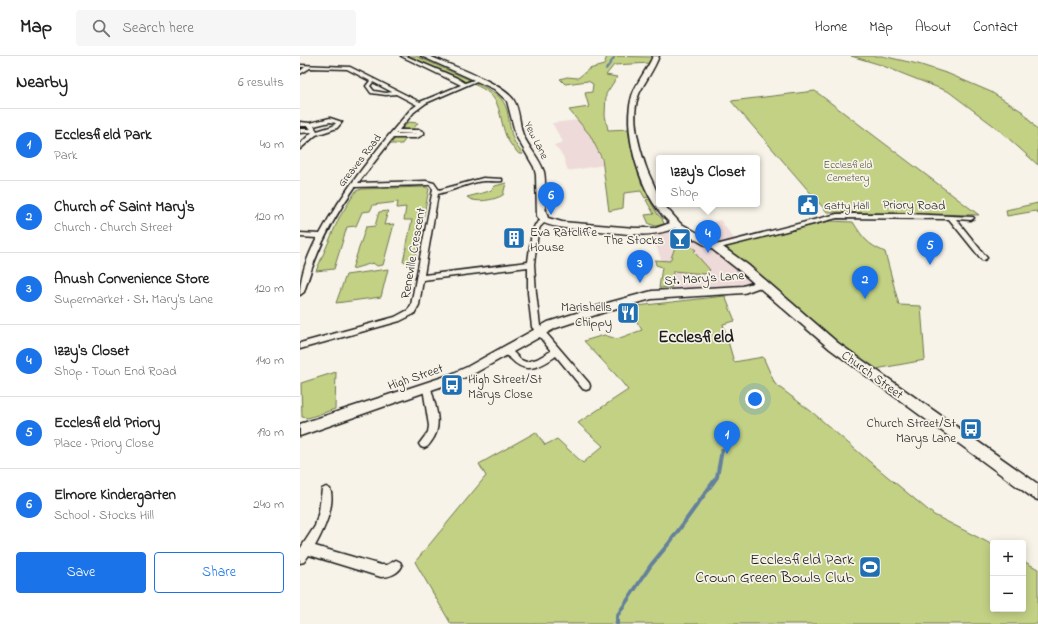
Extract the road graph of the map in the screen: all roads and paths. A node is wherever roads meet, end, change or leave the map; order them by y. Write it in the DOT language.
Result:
graph roads {
  1 [pos="403,56"];
  2 [pos="424,56"];
  3 [pos="656,56"];
  4 [pos="300,66"];
  5 [pos="310,66"];
  6 [pos="300,73"];
  7 [pos="477,80"];
  8 [pos="372,81"];
  9 [pos="465,85"];
  10 [pos="395,93"];
  11 [pos="420,104"];
  12 [pos="300,124"];
  13 [pos="310,125"];
  14 [pos="300,131"];
  15 [pos="396,131"];
  16 [pos="315,132"];
  17 [pos="392,136"];
  18 [pos="300,147"];
  19 [pos="500,180"];
  20 [pos="354,184"];
  21 [pos="435,193"];
  22 [pos="656,198"];
  23 [pos="662,207"];
  24 [pos="951,217"];
  25 [pos="971,218"];
  26 [pos="544,220"];
  27 [pos="676,224"];
  28 [pos="300,235"];
  29 [pos="321,236"];
  30 [pos="716,247"];
  31 [pos="984,258"];
  32 [pos="531,264"];
  33 [pos="420,278"];
  34 [pos="762,283"];
  35 [pos="300,291"];
  36 [pos="536,333"];
  37 [pos="300,346"];
  38 [pos="506,350"];
  39 [pos="557,352"];
  40 [pos="586,386"];
  41 [pos="428,388"];
  42 [pos="300,430"];
  43 [pos="424,444"];
  44 [pos="326,492"];
  45 [pos="1038,493"];
  46 [pos="308,549"];
  47 [pos="300,558"];
  48 [pos="396,566"];
  1 -- 9 [label="street"];
  2 -- 7 [label="main road, Yew Lane"];
  3 -- 22 [label="street"];
  4 -- 5 [label="street"];
  5 -- 6 [label="street"];
  5 -- 8 [label="street"];
  7 -- 9 [label="street, Greaves Road"];
  7 -- 26 [label="main road, Yew Lane"];
  8 -- 10 [label="street"];
  8 -- 10 [label="street"];
  9 -- 11 [label="street, Greaves Road"];
  10 -- 11 [label="street"];
  11 -- 15 [label="street, Greaves Road"];
  12 -- 13 [label="street"];
  13 -- 16 [label="street"];
  13 -- 16 [label="street"];
  14 -- 16 [label="street"];
  15 -- 17 [label="street, Greaves Road"];
  15 -- 17 [label="street"];
  16 -- 18 [label="street"];
  17 -- 20 [label="street, Greaves Road"];
  19 -- 21 [label="street"];
  20 -- 21 [label="street, Reneville Crescent"];
  20 -- 29 [label="street, Greaves Road"];
  21 -- 33 [label="street, Reneville Crescent"];
  23 -- 27 [label="street"];
  24 -- 25 [label="street, Priory Road"];
  24 -- 30 [label="street, Priory Road"];
  24 -- 31 [label="street"];
  26 -- 27 [label="main road"];
  26 -- 32 [label="street"];
  27 -- 30 [label="main road, Church Street"];
  28 -- 29 [label="street"];
  29 -- 35 [label="street, Greaves Road"];
  30 -- 34 [label="main road, Church Street"];
  32 -- 33 [label="street"];
  32 -- 36 [label="street"];
  33 -- 37 [label="street, Reneville Crescent"];
  34 -- 36 [label="street, St. Mary's Lane"];
  34 -- 45 [label="main road, Church Street"];
  36 -- 38 [label="street, High Street"];
  36 -- 39 [label="street"];
  38 -- 39 [label="street"];
  38 -- 41 [label="street, High Street"];
  39 -- 40 [label="street"];
  41 -- 42 [label="street, High Street"];
  41 -- 43 [label="street"];
  44 -- 46 [label="street"];
  46 -- 47 [label="street"];
  46 -- 48 [label="street"];
}
